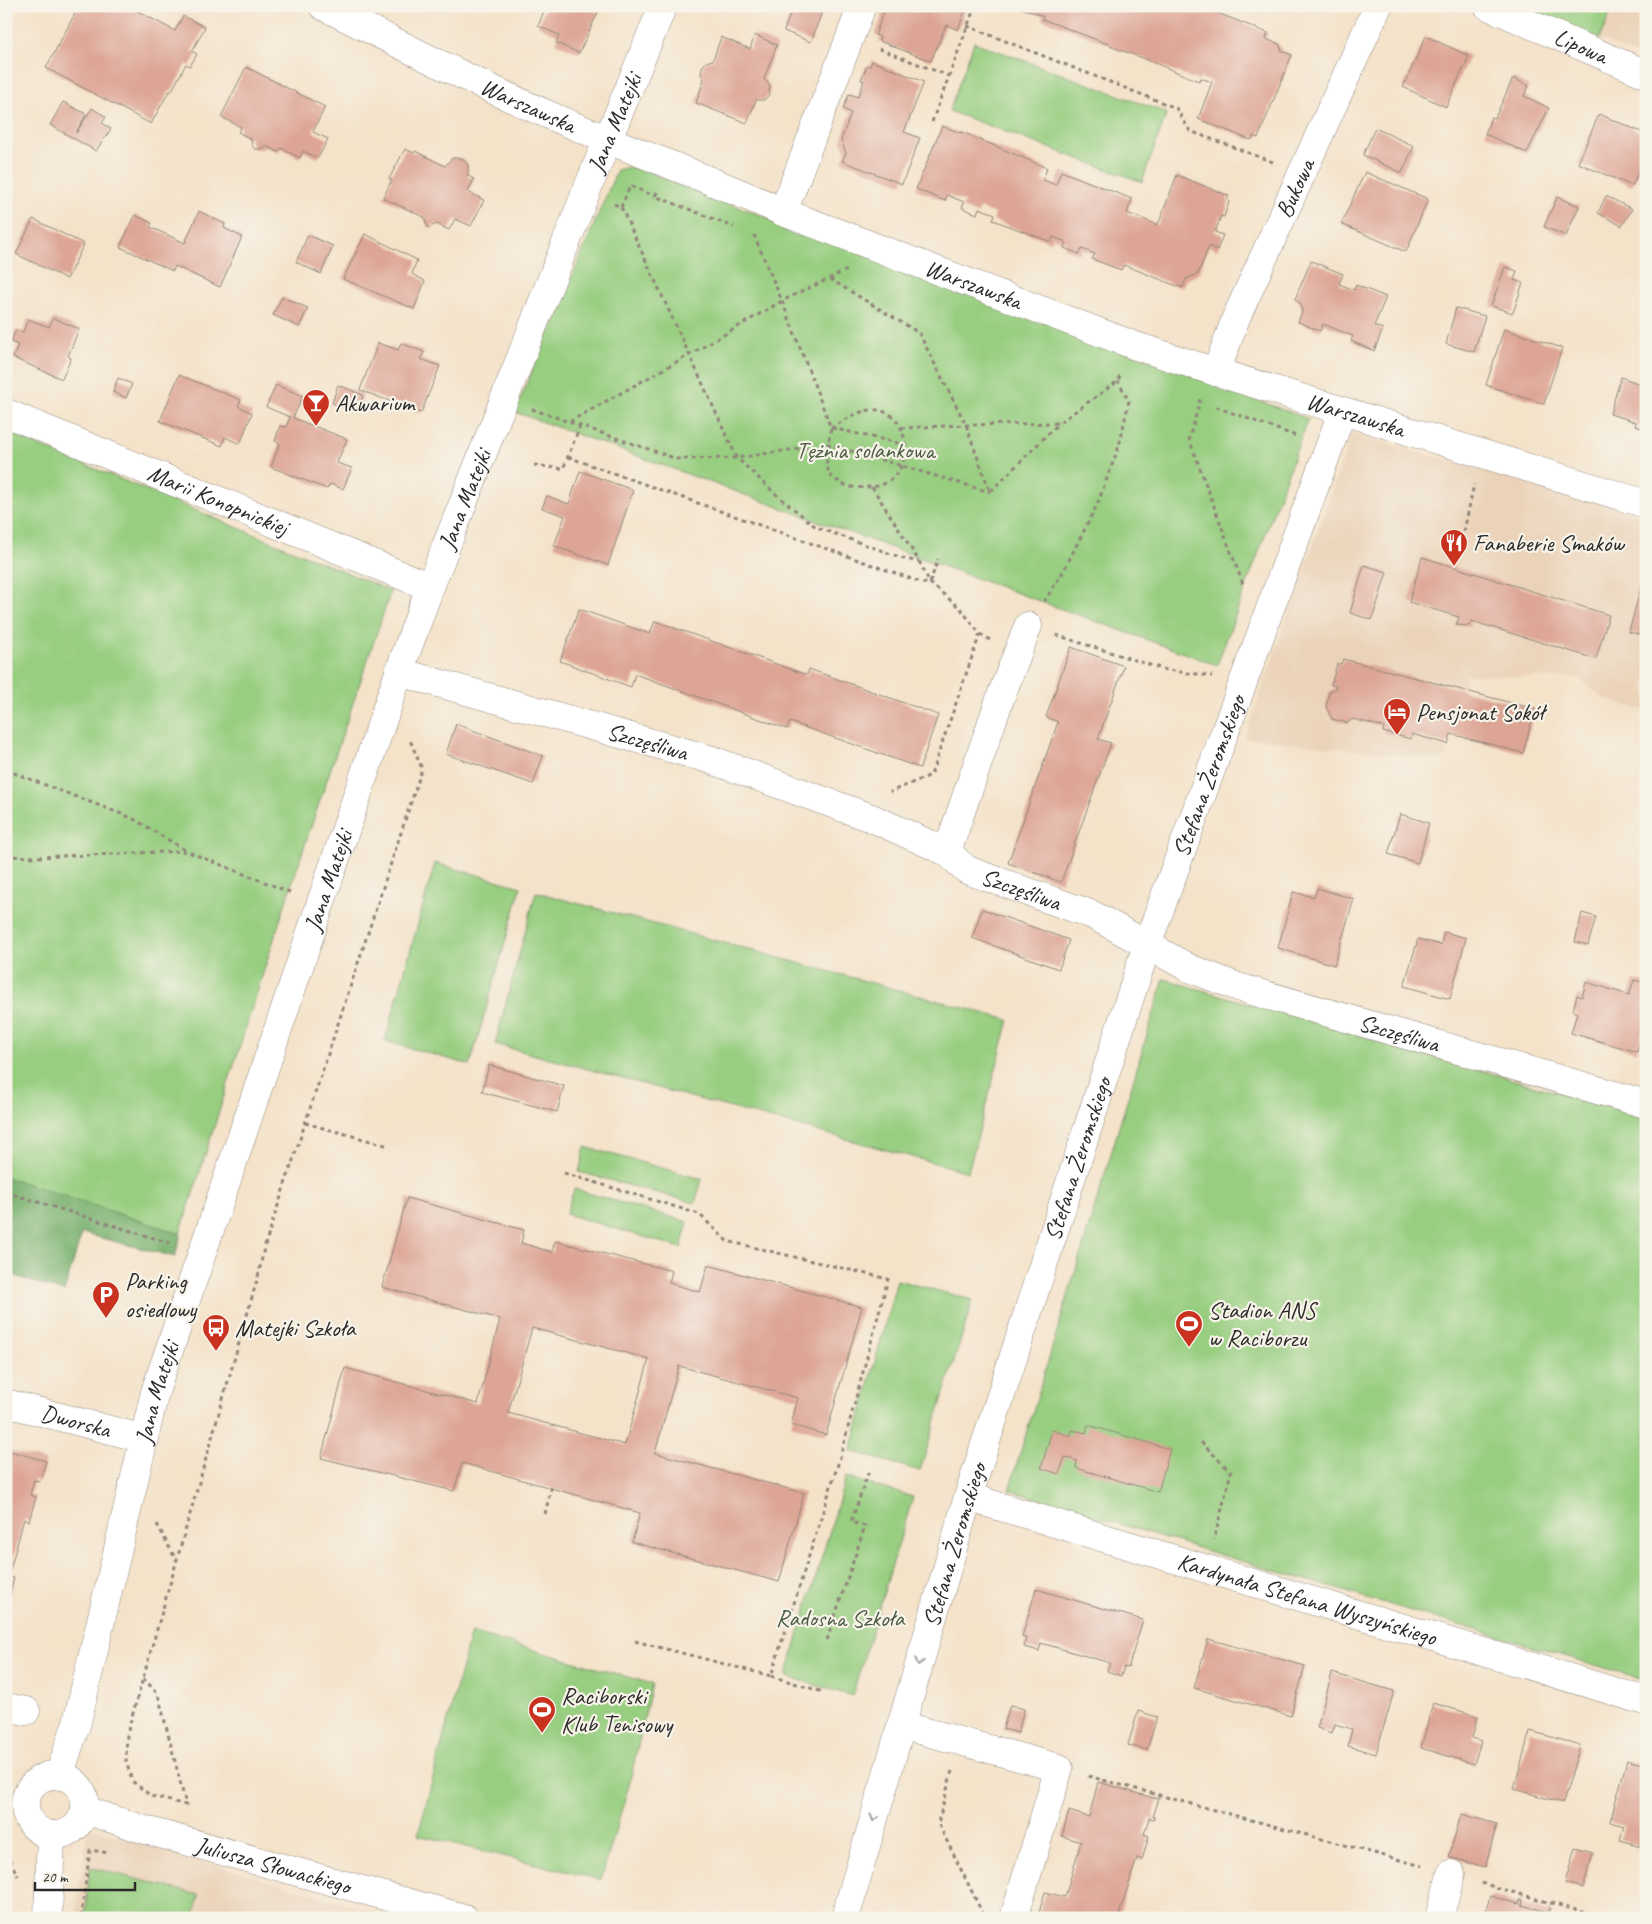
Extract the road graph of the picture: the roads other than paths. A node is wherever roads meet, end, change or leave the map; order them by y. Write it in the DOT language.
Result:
graph roads {
  1 [pos="323,6"];
  2 [pos="663,6"];
  3 [pos="862,6"];
  4 [pos="1378,6"];
  5 [pos="1488,6"];
  6 [pos="1646,74"];
  7 [pos="607,141"];
  8 [pos="784,212"];
  9 [pos="1216,372"];
  10 [pos="1342,412"];
  11 [pos="6,413"];
  12 [pos="1646,504"];
  13 [pos="430,587"];
  14 [pos="1028,626"];
  15 [pos="399,672"];
  16 [pos="947,852"];
  17 [pos="1147,945"];
  18 [pos="1646,1104"];
  19 [pos="6,1403"];
  20 [pos="145,1438"];
  21 [pos="968,1497"];
  22 [pos="1646,1701"];
  23 [pos="901,1725"];
  24 [pos="59,1776"];
  25 [pos="16,1797"];
  26 [pos="85,1810"];
  27 [pos="52,1835"];
  28 [pos="1451,1874"];
  29 [pos="48,1918"];
  30 [pos="464,1918"];
  31 [pos="845,1918"];
  32 [pos="1014,1918"];
  33 [pos="1439,1918"];
  1 -- 7 [label="street, Warszawska"];
  2 -- 7 [label="street, Jana Matejki"];
  3 -- 8 [label="street"];
  4 -- 9 [label="street, Bukowa"];
  5 -- 6 [label="street, Lipowa"];
  7 -- 8 [label="street, Warszawska"];
  7 -- 13 [label="street, Jana Matejki"];
  8 -- 9 [label="street, Warszawska"];
  9 -- 10 [label="street, Warszawska"];
  10 -- 12 [label="street, Warszawska"];
  10 -- 17 [label="street, Stefana Żeromskiego"];
  11 -- 13 [label="street, Marii Konopnickiej"];
  13 -- 15 [label="street, Jana Matejki"];
  14 -- 16 [label="street"];
  15 -- 16 [label="street, Szczęśliwa"];
  15 -- 20 [label="street, Jana Matejki"];
  16 -- 17 [label="street, Szczęśliwa"];
  17 -- 18 [label="street, Szczęśliwa"];
  17 -- 21 [label="street, Stefana Żeromskiego"];
  19 -- 20 [label="street, Dworska"];
  20 -- 24 [label="street, Jana Matejki"];
  21 -- 22 [label="street, Kardynała Stefana Wyszyńskiego"];
  21 -- 23 [label="street, Stefana Żeromskiego, one-way"];
  23 -- 31 [label="street, Stefana Żeromskiego, one-way"];
  23 -- 32 [label="street"];
  24 -- 25 [label="street"];
  24 -- 26 [label="street"];
  25 -- 27 [label="street"];
  26 -- 27 [label="street"];
  26 -- 30 [label="street, Juliusza Słowackiego"];
  27 -- 29 [label="street"];
  28 -- 33 [label="street"];
}
